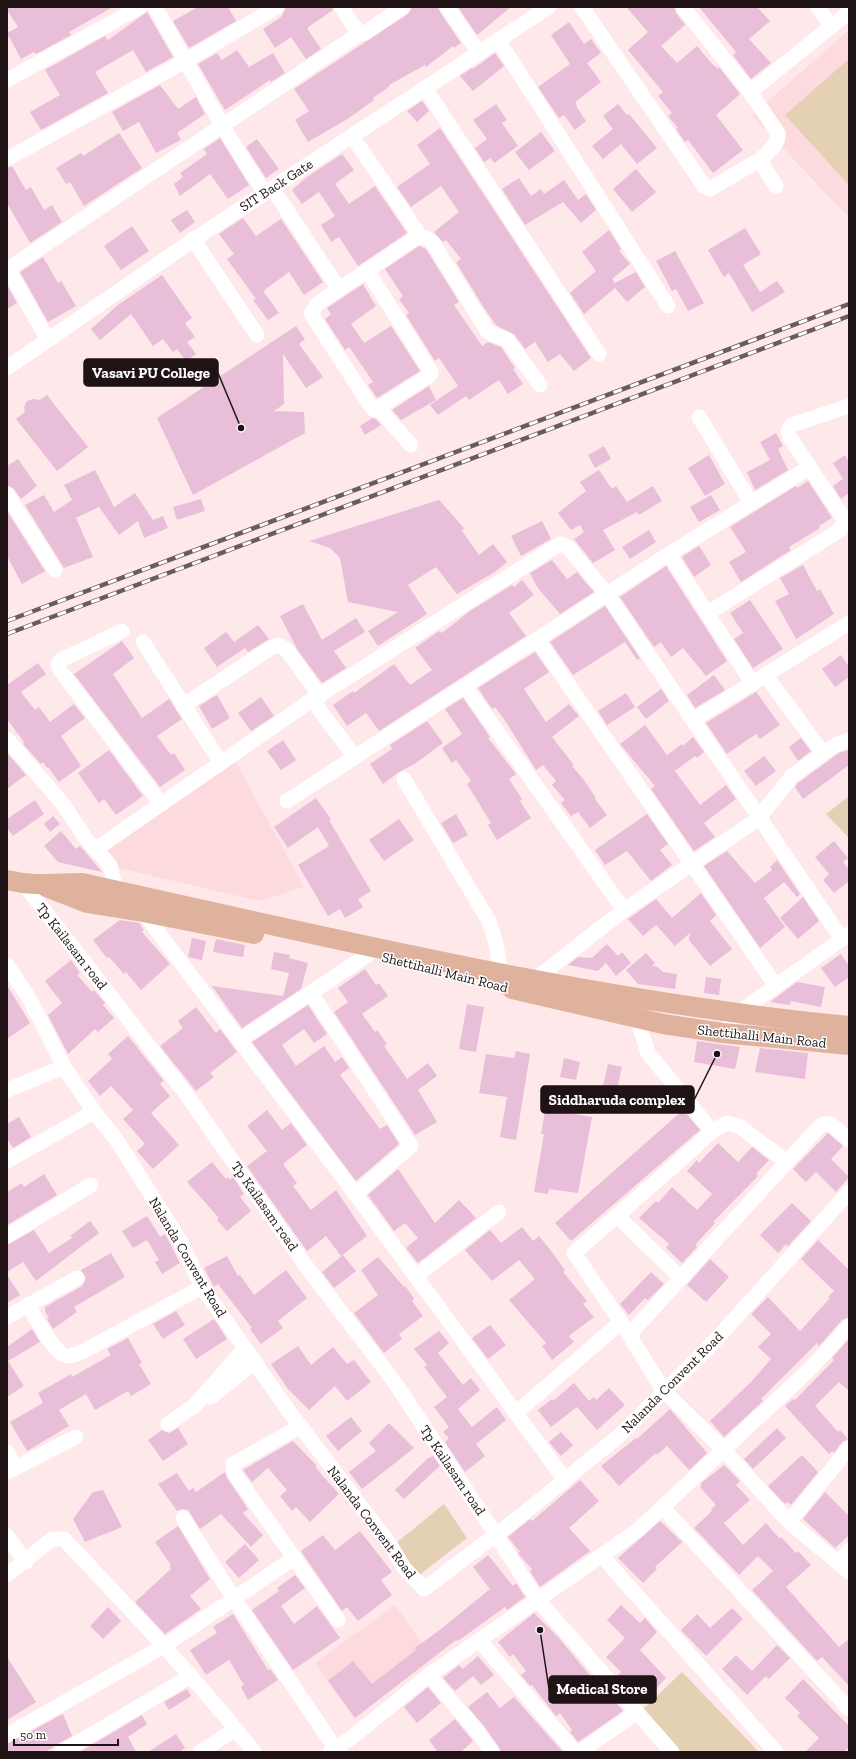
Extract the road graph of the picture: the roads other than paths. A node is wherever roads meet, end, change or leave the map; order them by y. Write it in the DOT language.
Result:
graph roads {
  1 [pos="140,7"];
  2 [pos="155,7"];
  3 [pos="277,7"];
  4 [pos="341,7"];
  5 [pos="403,7"];
  6 [pos="447,7"];
  7 [pos="549,7"];
  8 [pos="582,7"];
  9 [pos="683,7"];
  10 [pos="818,7"];
  11 [pos="849,12"];
  12 [pos="831,26"];
  13 [pos="359,34"];
  14 [pos="498,40"];
  15 [pos="480,53"];
  16 [pos="185,61"];
  17 [pos="7,80"];
  18 [pos="426,88"];
  19 [pos="750,92"];
  20 [pos="222,127"];
  21 [pos="352,136"];
  22 [pos="7,159"];
  23 [pos="758,162"];
  24 [pos="776,186"];
  25 [pos="268,190"];
  26 [pos="417,237"];
  27 [pos="193,239"];
  28 [pos="7,268"];
  29 [pos="367,270"];
  30 [pos="339,289"];
  31 [pos="668,306"];
  32 [pos="257,335"];
  33 [pos="48,340"];
  34 [pos="599,354"];
  35 [pos="7,368"];
  36 [pos="540,385"];
  37 [pos="849,406"];
  38 [pos="379,409"];
  39 [pos="699,417"];
  40 [pos="411,445"];
  41 [pos="810,467"];
  42 [pos="7,494"];
  43 [pos="752,503"];
  44 [pos="669,554"];
  45 [pos="54,570"];
  46 [pos="607,594"];
  47 [pos="708,612"];
  48 [pos="849,623"];
  49 [pos="122,631"];
  50 [pos="537,639"];
  51 [pos="143,642"];
  52 [pos="766,676"];
  53 [pos="753,684"];
  54 [pos="465,686"];
  55 [pos="316,698"];
  56 [pos="183,706"];
  57 [pos="694,720"];
  58 [pos="7,739"];
  59 [pos="849,740"];
  60 [pos="823,753"];
  61 [pos="355,757"];
  62 [pos="221,763"];
  63 [pos="404,779"];
  64 [pos="287,801"];
  65 [pos="161,804"];
  66 [pos="758,819"];
  67 [pos="96,849"];
  68 [pos="692,864"];
  69 [pos="25,883"];
  70 [pos="116,891"];
  71 [pos="144,904"];
  72 [pos="624,910"];
  73 [pos="846,937"];
  74 [pos="369,954"];
  75 [pos="7,965"];
  76 [pos="501,974"];
  77 [pos="527,986"];
  78 [pos="776,986"];
  79 [pos="311,993"];
  80 [pos="738,1013"];
  81 [pos="637,1018"];
  82 [pos="849,1026"];
  83 [pos="723,1034"];
  84 [pos="240,1040"];
  85 [pos="849,1046"];
  86 [pos="64,1067"];
  87 [pos="7,1090"];
  88 [pos="94,1112"];
  89 [pos="712,1131"];
  90 [pos="849,1140"];
  91 [pos="7,1161"];
  92 [pos="787,1162"];
  93 [pos="91,1185"];
  94 [pos="849,1192"];
  95 [pos="355,1194"];
  96 [pos="499,1212"];
  97 [pos="617,1216"];
  98 [pos="7,1236"];
  99 [pos="416,1276"];
  100 [pos="77,1278"];
  101 [pos="681,1278"];
  102 [pos="202,1287"];
  103 [pos="28,1305"];
  104 [pos="7,1317"];
  105 [pos="621,1322"];
  106 [pos="849,1326"];
  107 [pos="629,1335"];
  108 [pos="245,1348"];
  109 [pos="255,1362"];
  110 [pos="664,1390"];
  111 [pos="200,1406"];
  112 [pos="516,1413"];
  113 [pos="168,1424"];
  114 [pos="301,1426"];
  115 [pos="76,1437"];
  116 [pos="849,1448"];
  117 [pos="724,1450"];
  118 [pos="7,1452"];
  119 [pos="11,1469"];
  120 [pos="565,1480"];
  121 [pos="663,1508"];
  122 [pos="183,1518"];
  123 [pos="789,1522"];
  124 [pos="496,1535"];
  125 [pos="7,1536"];
  126 [pos="849,1550"];
  127 [pos="602,1555"];
  128 [pos="294,1558"];
  129 [pos="26,1562"];
  130 [pos="843,1567"];
  131 [pos="7,1575"];
  132 [pos="234,1599"];
  133 [pos="537,1599"];
  134 [pos="338,1620"];
  135 [pos="478,1640"];
  136 [pos="164,1646"];
  137 [pos="429,1675"];
  138 [pos="191,1676"];
  139 [pos="849,1709"];
  140 [pos="637,1712"];
  141 [pos="236,1729"];
  142 [pos="7,1735"];
  143 [pos="334,1751"];
  144 [pos="62,1752"];
  145 [pos="200,1752"];
  146 [pos="254,1752"];
  147 [pos="492,1752"];
  148 [pos="575,1752"];
  149 [pos="580,1752"];
  150 [pos="672,1752"];
  151 [pos="776,1752"];
  1 -- 17 [label="street"];
  2 -- 16 [label="street"];
  3 -- 16 [label="street"];
  4 -- 13 [label="street"];
  5 -- 13 [label="street"];
  6 -- 15 [label="street"];
  7 -- 14 [label="street, SIT Back Gate"];
  8 -- 23 [label="street"];
  9 -- 19 [label="street"];
  10 -- 12 [label="street"];
  11 -- 12 [label="street"];
  12 -- 19 [label="street"];
  13 -- 20 [label="street"];
  14 -- 15 [label="street, SIT Back Gate"];
  14 -- 31 [label="street"];
  15 -- 18 [label="street, SIT Back Gate"];
  16 -- 20 [label="street"];
  16 -- 22 [label="street"];
  18 -- 21 [label="street, SIT Back Gate"];
  18 -- 34 [label="street"];
  19 -- 23 [label="street"];
  20 -- 25 [label="street"];
  20 -- 28 [label="street"];
  21 -- 25 [label="street, SIT Back Gate"];
  21 -- 26 [label="street"];
  23 -- 24 [label="street"];
  25 -- 27 [label="street, SIT Back Gate"];
  25 -- 30 [label="street"];
  26 -- 29 [label="street"];
  26 -- 36 [label="street"];
  27 -- 32 [label="street"];
  27 -- 33 [label="street, SIT Back Gate"];
  28 -- 33 [label="street"];
  29 -- 30 [label="street"];
  29 -- 38 [label="street"];
  30 -- 38 [label="street"];
  33 -- 35 [label="street, SIT Back Gate"];
  37 -- 41 [label="street"];
  38 -- 40 [label="street"];
  39 -- 43 [label="street"];
  41 -- 43 [label="street"];
  41 -- 47 [label="street"];
  42 -- 45 [label="street"];
  43 -- 44 [label="street"];
  44 -- 46 [label="street"];
  44 -- 47 [label="street"];
  46 -- 50 [label="street"];
  46 -- 55 [label="street"];
  46 -- 57 [label="street"];
  47 -- 53 [label="street"];
  48 -- 52 [label="street"];
  49 -- 65 [label="street"];
  50 -- 54 [label="street"];
  50 -- 68 [label="street"];
  51 -- 56 [label="street"];
  52 -- 53 [label="street"];
  52 -- 60 [label="street"];
  53 -- 57 [label="street"];
  54 -- 61 [label="street"];
  54 -- 72 [label="street"];
  55 -- 56 [label="street"];
  55 -- 61 [label="street"];
  55 -- 62 [label="street"];
  56 -- 62 [label="street"];
  57 -- 66 [label="street"];
  58 -- 67 [label="street"];
  59 -- 60 [label="street"];
  60 -- 66 [label="street"];
  61 -- 64 [label="street"];
  62 -- 65 [label="street"];
  63 -- 76 [label="street"];
  65 -- 67 [label="street"];
  66 -- 68 [label="street"];
  66 -- 73 [label="street"];
  67 -- 70 [label="street"];
  68 -- 72 [label="street"];
  68 -- 78 [label="street"];
  69 -- 70 [label="main road, Shettihalli Main Road"];
  69 -- 71 [label="main road, Shettihalli Main Road"];
  69 -- 124 [label="street, Tp Kailasam road"];
  70 -- 71 [label="main road, Shettihalli Main Road"];
  71 -- 74 [label="main road, Shettihalli Main Road"];
  71 -- 76 [label="main road, Shettihalli Main Road"];
  71 -- 84 [label="street"];
  72 -- 77 [label="street"];
  73 -- 78 [label="street"];
  74 -- 77 [label="main road, Shettihalli Main Road"];
  74 -- 79 [label="street"];
  75 -- 86 [label="street, Nalanda Convent Road"];
  76 -- 77 [label="main road, Shettihalli Main Road"];
  77 -- 80 [label="main road, Shettihalli Main Road"];
  77 -- 81 [label="main road, Shettihalli Main Road"];
  78 -- 80 [label="street"];
  79 -- 84 [label="street"];
  79 -- 95 [label="street"];
  80 -- 82 [label="main road, Shettihalli Main Road"];
  80 -- 83 [label="street"];
  81 -- 83 [label="main road, Shettihalli Main Road"];
  81 -- 89 [label="street"];
  83 -- 85 [label="main road, Shettihalli Main Road"];
  84 -- 95 [label="street"];
  86 -- 87 [label="street"];
  86 -- 88 [label="street, Nalanda Convent Road"];
  88 -- 91 [label="street"];
  88 -- 102 [label="street, Nalanda Convent Road"];
  89 -- 92 [label="street"];
  89 -- 97 [label="street"];
  90 -- 92 [label="street"];
  92 -- 101 [label="street"];
  93 -- 98 [label="street"];
  94 -- 110 [label="street, Nalanda Convent Road"];
  95 -- 99 [label="street"];
  96 -- 99 [label="street"];
  97 -- 101 [label="street"];
  97 -- 105 [label="street"];
  99 -- 112 [label="street"];
  100 -- 103 [label="street"];
  101 -- 107 [label="street"];
  102 -- 103 [label="street"];
  102 -- 108 [label="street, Nalanda Convent Road"];
  103 -- 104 [label="street"];
  105 -- 107 [label="street"];
  105 -- 112 [label="street"];
  106 -- 117 [label="street"];
  107 -- 110 [label="street"];
  108 -- 109 [label="street, Nalanda Convent Road"];
  108 -- 113 [label="street"];
  109 -- 111 [label="street"];
  109 -- 114 [label="street, Nalanda Convent Road"];
  110 -- 117 [label="street"];
  110 -- 120 [label="street, Nalanda Convent Road"];
  112 -- 120 [label="street"];
  114 -- 124 [label="street, Nalanda Convent Road"];
  114 -- 128 [label="street"];
  115 -- 119 [label="street"];
  116 -- 123 [label="street"];
  117 -- 121 [label="street"];
  117 -- 123 [label="street"];
  118 -- 119 [label="street"];
  120 -- 124 [label="street, Nalanda Convent Road"];
  121 -- 127 [label="street"];
  121 -- 139 [label="street"];
  122 -- 132 [label="street"];
  123 -- 130 [label="street"];
  124 -- 133 [label="street, Tp Kailasam road"];
  125 -- 129 [label="street"];
  126 -- 130 [label="street"];
  127 -- 133 [label="street"];
  127 -- 151 [label="street"];
  128 -- 132 [label="street"];
  128 -- 134 [label="street"];
  129 -- 131 [label="street"];
  129 -- 136 [label="street"];
  132 -- 136 [label="street"];
  132 -- 143 [label="street"];
  133 -- 135 [label="street"];
  133 -- 140 [label="street, Tp Kailasam road"];
  135 -- 137 [label="street"];
  135 -- 148 [label="street"];
  136 -- 138 [label="street"];
  136 -- 142 [label="street"];
  137 -- 143 [label="street"];
  137 -- 147 [label="street"];
  138 -- 141 [label="street"];
  138 -- 144 [label="street"];
  140 -- 149 [label="street"];
  140 -- 150 [label="street, Tp Kailasam road"];
  141 -- 145 [label="street"];
  141 -- 146 [label="street"];
}
